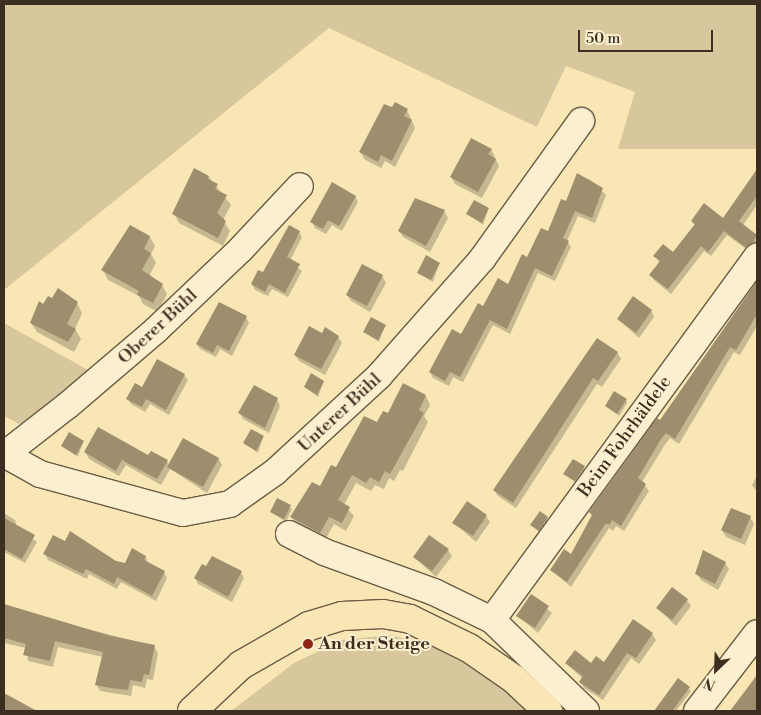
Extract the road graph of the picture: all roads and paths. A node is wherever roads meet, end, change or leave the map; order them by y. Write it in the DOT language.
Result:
graph roads {
  1 [pos="581,121"];
  2 [pos="300,186"];
  3 [pos="757,256"];
  4 [pos="4,454"];
  5 [pos="289,534"];
  6 [pos="492,620"];
  7 [pos="757,633"];
  8 [pos="192,711"];
  9 [pos="548,711"];
  10 [pos="586,711"];
  11 [pos="697,711"];
  1 -- 4 [label="street, Unterer Bühl"];
  2 -- 4 [label="street, Oberer Bühl"];
  3 -- 6 [label="street, Beim Fohrhäldele"];
  5 -- 6 [label="street"];
  6 -- 10 [label="street"];
  7 -- 11 [label="street"];
  8 -- 9 [label="main road"];
}
